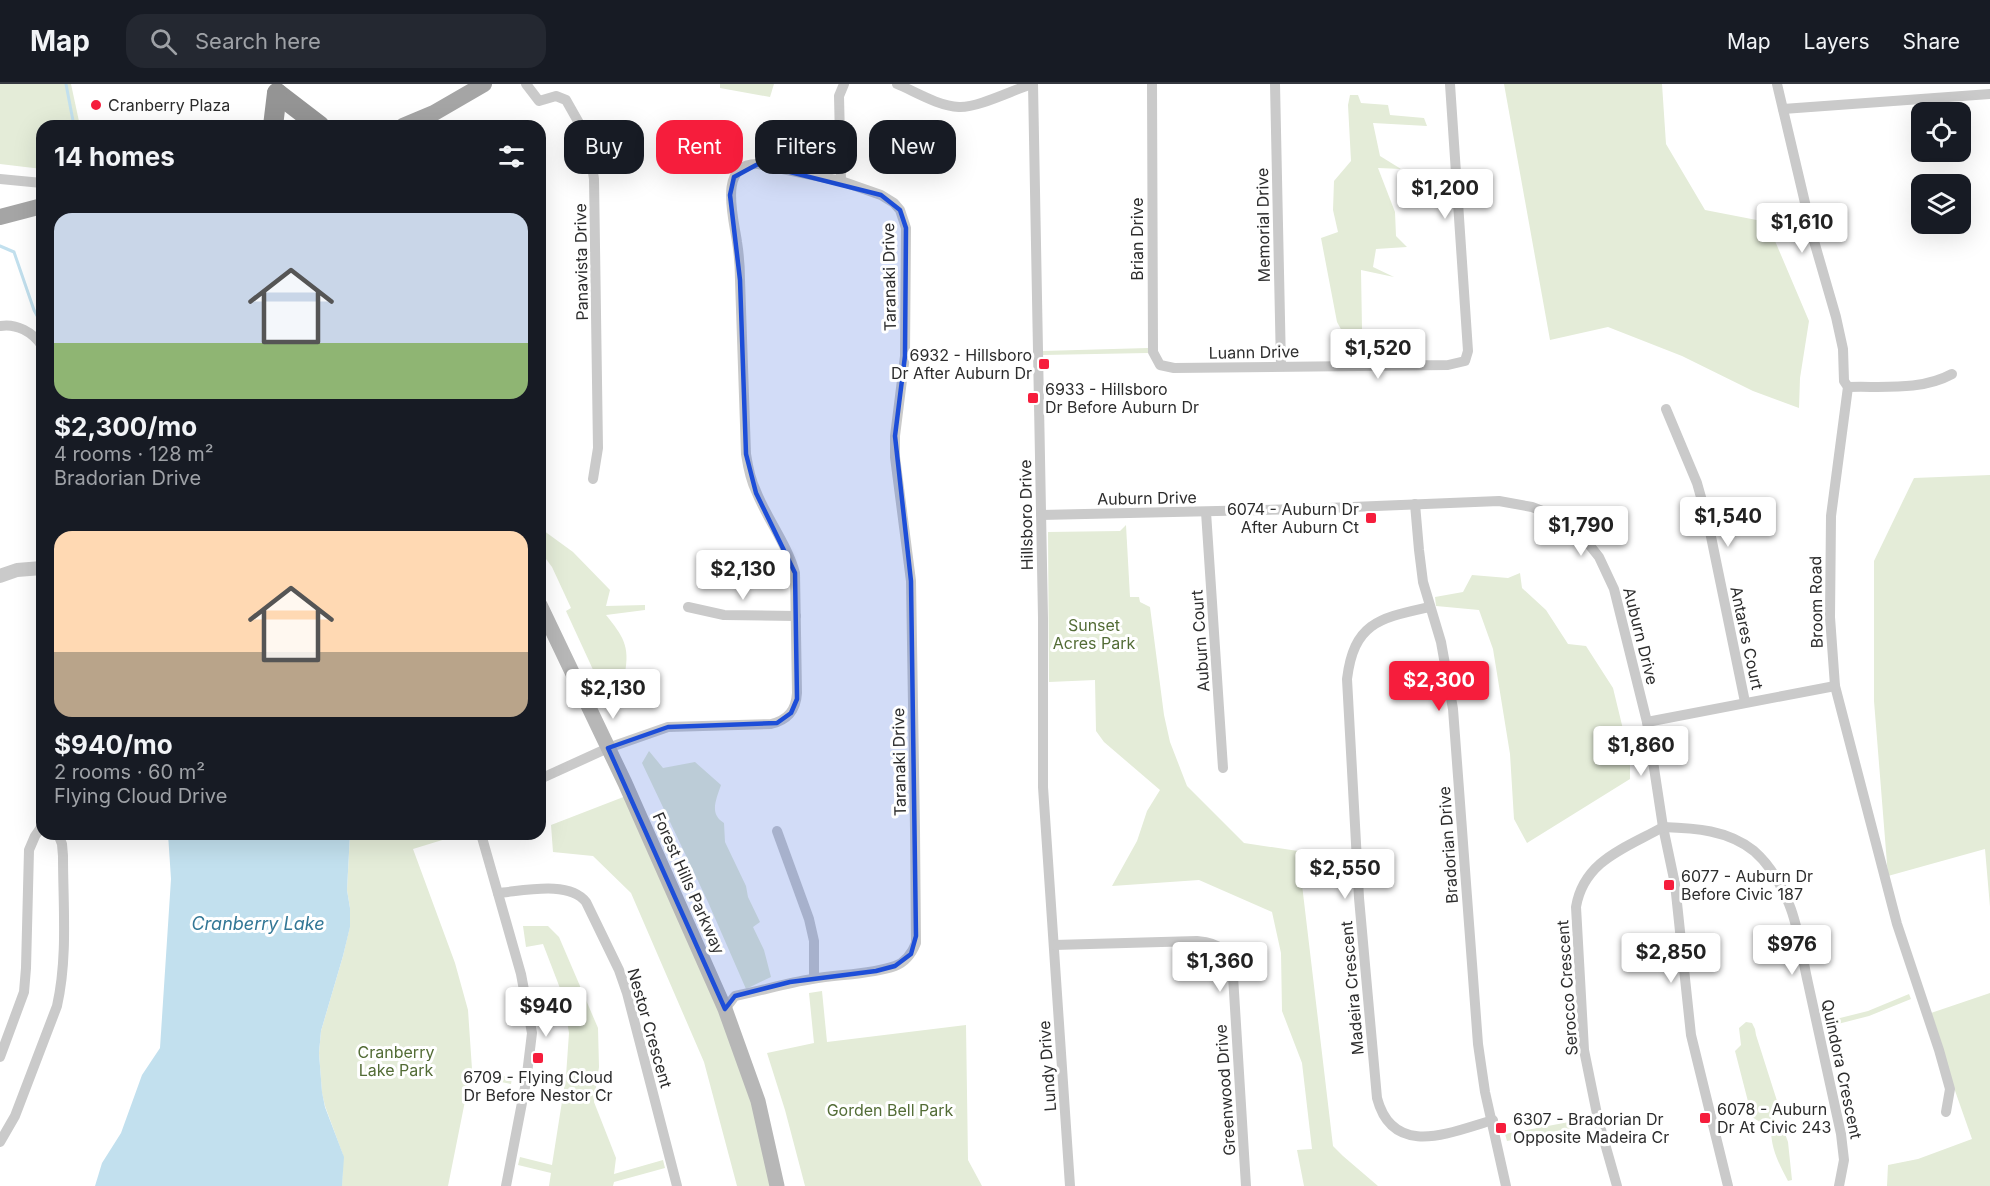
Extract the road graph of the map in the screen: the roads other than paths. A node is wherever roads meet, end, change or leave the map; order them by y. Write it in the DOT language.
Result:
graph roads {
  1 [pos="484,84"];
  2 [pos="526,84"];
  3 [pos="844,84"];
  4 [pos="897,84"];
  5 [pos="1032,84"];
  6 [pos="1152,84"];
  7 [pos="1275,84"];
  8 [pos="1450,84"];
  9 [pos="1777,84"];
  10 [pos="275,88"];
  11 [pos="1990,94"];
  12 [pos="1783,109"];
  13 [pos="273,120"];
  14 [pos="295,120"];
  15 [pos="313,120"];
  16 [pos="416,120"];
  17 [pos="0,179"];
  18 [pos="841,181"];
  19 [pos="36,182"];
  20 [pos="36,208"];
  21 [pos="0,217"];
  22 [pos="0,326"];
  23 [pos="36,340"];
  24 [pos="1155,357"];
  25 [pos="1281,366"];
  26 [pos="1952,374"];
  27 [pos="1848,387"];
  28 [pos="1666,408"];
  29 [pos="593,479"];
  30 [pos="1415,504"];
  31 [pos="1206,512"];
  32 [pos="1041,515"];
  33 [pos="36,568"];
  34 [pos="0,576"];
  35 [pos="688,607"];
  36 [pos="1430,607"];
  37 [pos="796,616"];
  38 [pos="546,618"];
  39 [pos="1835,686"];
  40 [pos="1745,702"];
  41 [pos="1647,722"];
  42 [pos="608,748"];
  43 [pos="1223,768"];
  44 [pos="546,776"];
  45 [pos="1663,828"];
  46 [pos="777,831"];
  47 [pos="36,834"];
  48 [pos="60,840"];
  49 [pos="483,840"];
  50 [pos="498,893"];
  51 [pos="1054,945"];
  52 [pos="814,978"];
  53 [pos="725,1009"];
  54 [pos="0,1057"];
  55 [pos="1946,1112"];
  56 [pos="1493,1120"];
  57 [pos="0,1141"];
  58 [pos="506,1186"];
  59 [pos="677,1186"];
  60 [pos="777,1186"];
  61 [pos="1070,1186"];
  62 [pos="1246,1186"];
  63 [pos="1506,1186"];
  64 [pos="1617,1186"];
  65 [pos="1728,1186"];
  66 [pos="1839,1186"];
  1 -- 16 [label="main road"];
  2 -- 29 [label="street, Panavista Drive"];
  3 -- 18 [label="street"];
  4 -- 5 [label="street"];
  5 -- 32 [label="street, Hillsboro Drive"];
  6 -- 24 [label="street, Brian Drive"];
  7 -- 25 [label="street, Memorial Drive"];
  8 -- 25 [label="street, Luann Drive"];
  9 -- 12 [label="street, Broom Road"];
  10 -- 13 [label="highway"];
  10 -- 14 [label="highway"];
  10 -- 15 [label="highway"];
  11 -- 12 [label="street"];
  12 -- 27 [label="street, Broom Road"];
  17 -- 19 [label="street"];
  18 -- 37 [label="street, Taranaki Drive"];
  18 -- 52 [label="street, Taranaki Drive"];
  20 -- 21 [label="main road"];
  22 -- 23 [label="street"];
  24 -- 25 [label="street, Luann Drive"];
  26 -- 27 [label="street"];
  27 -- 39 [label="street, Broom Road"];
  28 -- 40 [label="street, Antares Court"];
  30 -- 31 [label="street, Auburn Drive"];
  30 -- 36 [label="street, Bradorian Drive"];
  30 -- 41 [label="street, Auburn Drive"];
  31 -- 32 [label="street, Auburn Drive"];
  31 -- 43 [label="street, Auburn Court"];
  32 -- 51 [label="street, Hillsboro Drive"];
  33 -- 34 [label="street"];
  35 -- 37 [label="street"];
  36 -- 56 [label="street, Bradorian Drive"];
  36 -- 56 [label="street, Madeira Crescent"];
  37 -- 42 [label="street, Taranaki Drive"];
  38 -- 42 [label="main road, Forest Hills Parkway"];
  39 -- 40 [label="street"];
  39 -- 55 [label="street, Broom Road"];
  40 -- 41 [label="street"];
  41 -- 45 [label="street, Auburn Drive"];
  42 -- 44 [label="street"];
  42 -- 53 [label="main road, Forest Hills Parkway"];
  45 -- 64 [label="street, Serocco Crescent"];
  45 -- 65 [label="street, Auburn Drive"];
  45 -- 66 [label="street, Quindora Crescent"];
  46 -- 52 [label="street"];
  47 -- 54 [label="street"];
  48 -- 57 [label="street"];
  49 -- 50 [label="street"];
  50 -- 58 [label="street"];
  50 -- 59 [label="street, Nestor Crescent"];
  51 -- 61 [label="street, Lundy Drive"];
  51 -- 62 [label="street, Greenwood Drive"];
  52 -- 53 [label="street, Taranaki Drive"];
  53 -- 60 [label="main road, Forest Hills Parkway"];
  56 -- 63 [label="street, Bradorian Drive"];
}
